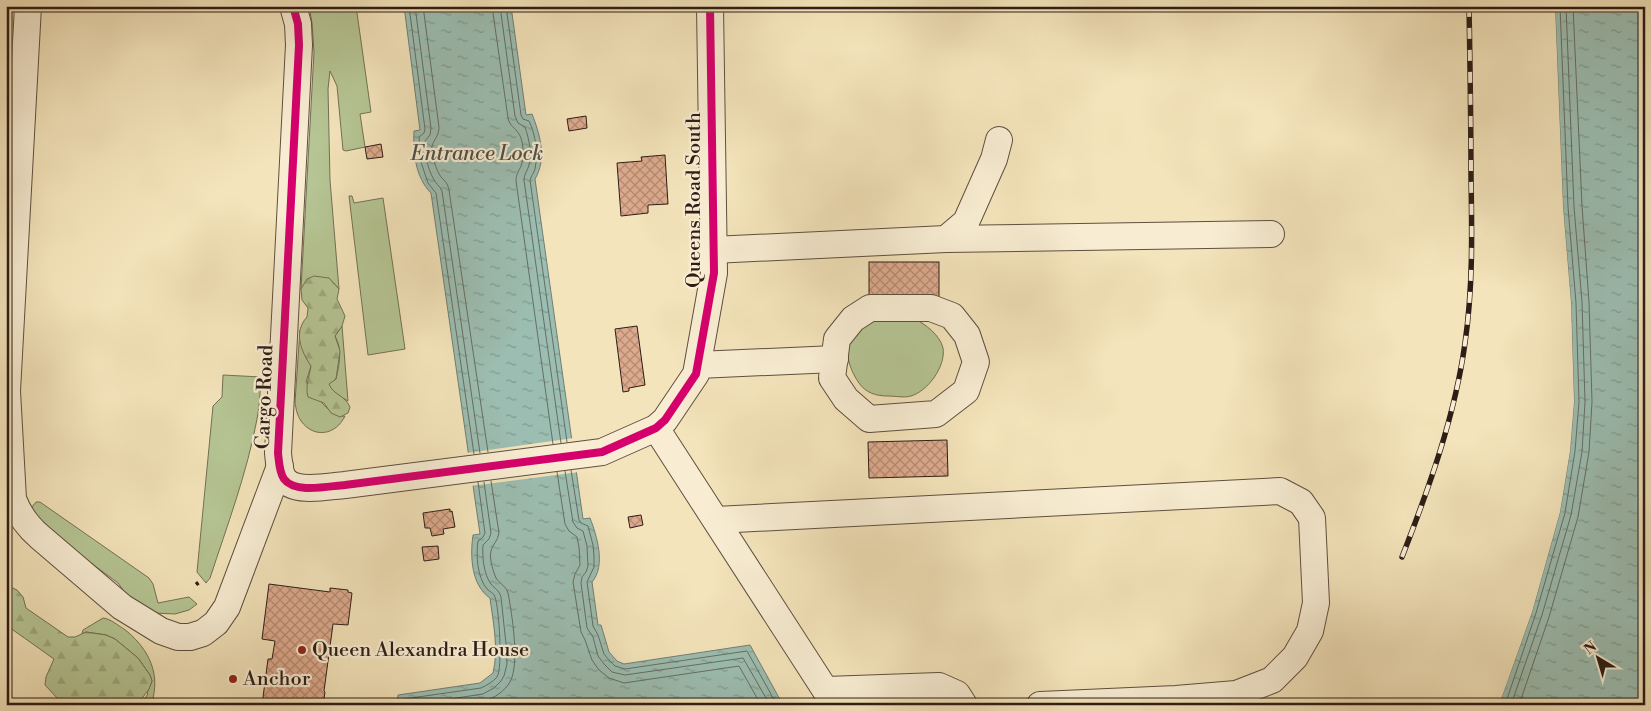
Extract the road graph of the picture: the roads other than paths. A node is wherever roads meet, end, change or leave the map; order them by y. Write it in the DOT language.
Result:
graph roads {
  1 [pos="28,6"];
  2 [pos="293,6"];
  3 [pos="710,6"];
  4 [pos="999,140"];
  5 [pos="1271,234"];
  6 [pos="946,238"];
  7 [pos="713,250"];
  8 [pos="835,359"];
  9 [pos="698,365"];
  10 [pos="656,428"];
  11 [pos="590,453"];
  12 [pos="280,466"];
  13 [pos="716,520"];
  14 [pos="831,698"];
  15 [pos="964,705"];
  16 [pos="1040,705"];
  1 -- 12 [label="street"];
  2 -- 12 [label="street, Cargo Road"];
  3 -- 7 [label="street, Queens Road South"];
  4 -- 6 [label="street"];
  5 -- 6 [label="street"];
  6 -- 7 [label="street"];
  7 -- 9 [label="street, Queens Road South"];
  8 -- 8 [label="street"];
  8 -- 9 [label="street"];
  9 -- 10 [label="street, Queens Road South"];
  10 -- 11 [label="street, Queens Road South"];
  10 -- 13 [label="street"];
  11 -- 12 [label="street, Cargo Road"];
  13 -- 14 [label="street"];
  13 -- 16 [label="street"];
  14 -- 15 [label="street"];
}
